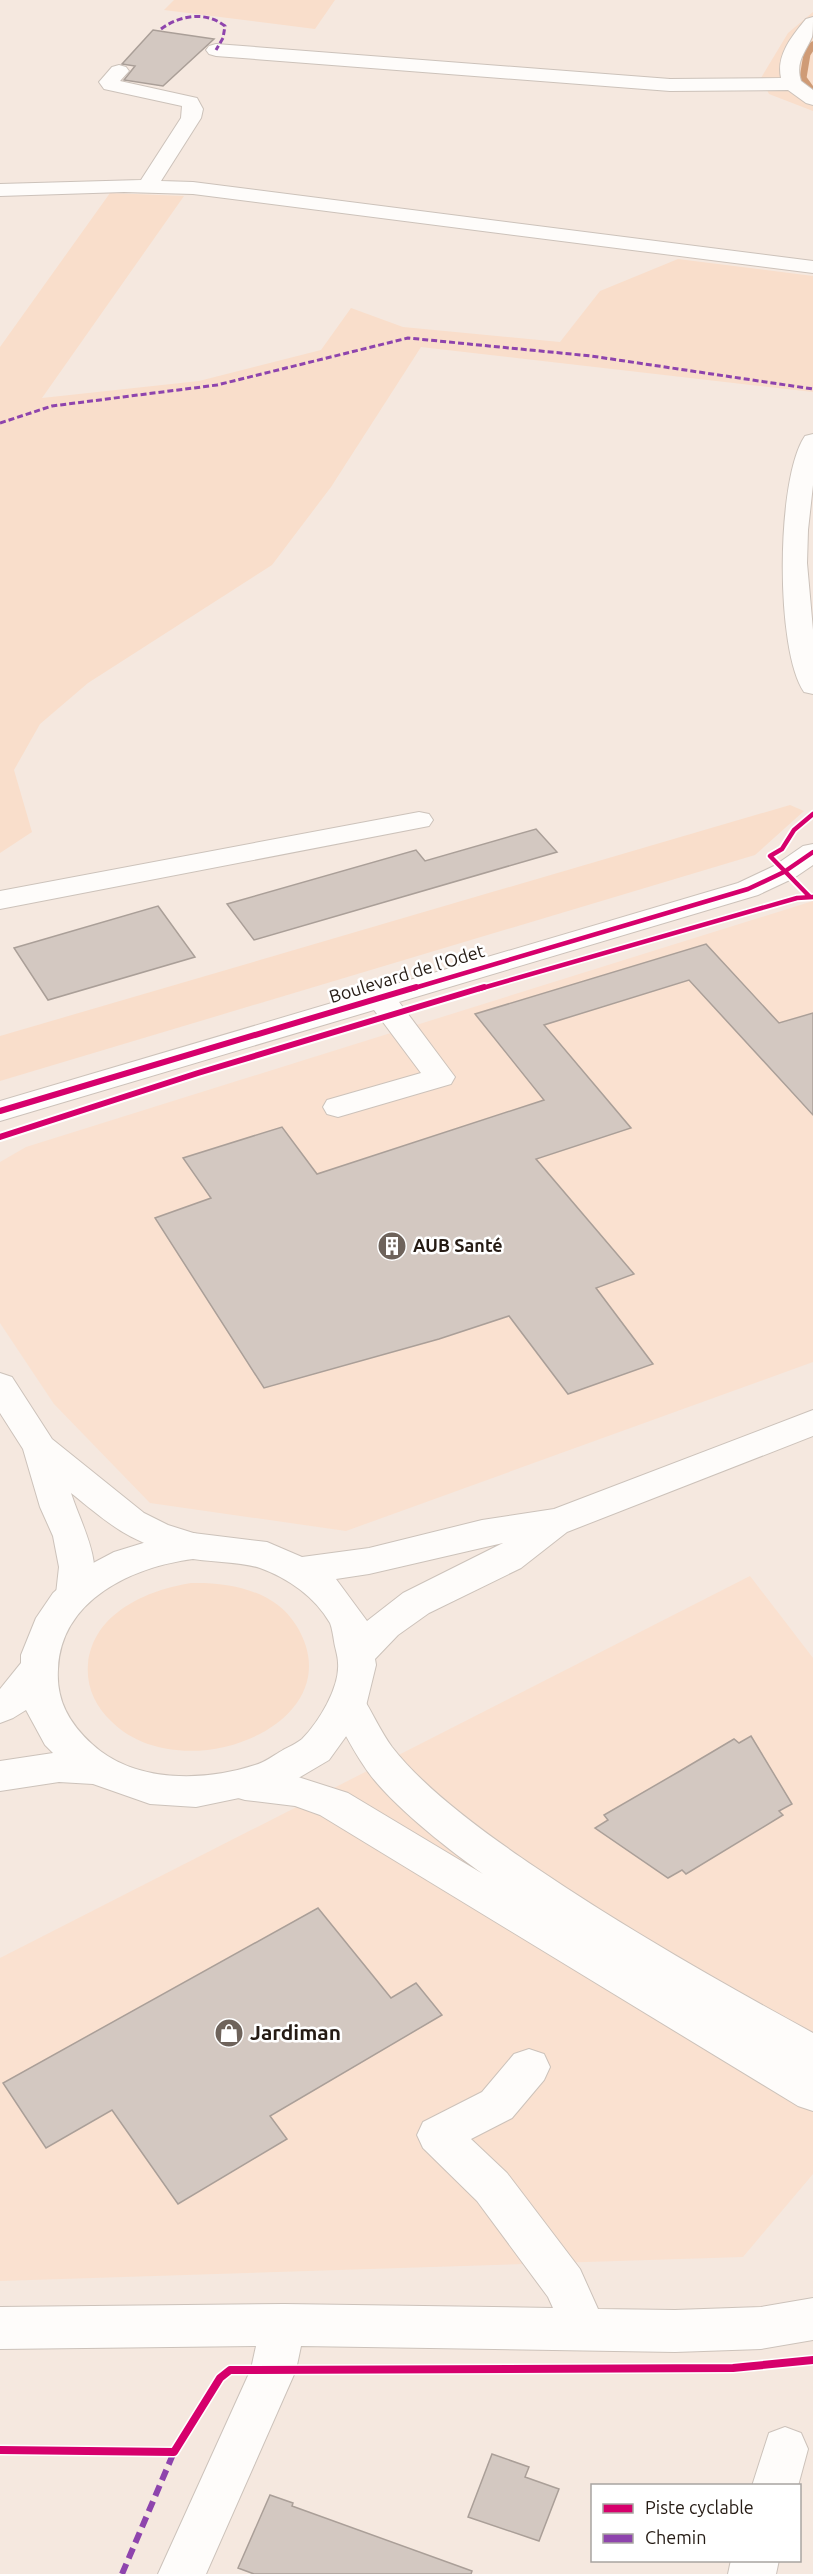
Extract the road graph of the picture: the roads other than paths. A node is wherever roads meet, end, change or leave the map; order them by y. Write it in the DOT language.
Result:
graph roads {
  1 [pos="813,23"];
  2 [pos="216,50"];
  3 [pos="119,71"];
  4 [pos="792,84"];
  5 [pos="813,99"];
  6 [pos="147,187"];
  7 [pos="0,190"];
  8 [pos="813,267"];
  9 [pos="813,443"];
  10 [pos="813,686"];
  11 [pos="419,820"];
  12 [pos="813,852"];
  13 [pos="813,882"];
  14 [pos="748,889"];
  15 [pos="0,900"];
  16 [pos="380,998"];
  17 [pos="338,1107"];
  18 [pos="1,1110"];
  19 [pos="0,1385"];
  20 [pos="813,1422"];
  21 [pos="40,1448"];
  22 [pos="558,1522"];
  23 [pos="193,1546"];
  24 [pos="301,1570"];
  25 [pos="74,1594"];
  26 [pos="358,1653"];
  27 [pos="37,1669"];
  28 [pos="349,1706"];
  29 [pos="0,1708"];
  30 [pos="99,1769"];
  31 [pos="0,1776"];
  32 [pos="245,1785"];
  33 [pos="813,2054"];
  34 [pos="529,2067"];
  35 [pos="813,2093"];
  36 [pos="813,2319"];
  37 [pos="284,2325"];
  38 [pos="0,2328"];
  39 [pos="586,2331"];
  40 [pos="182,2574"];
  1 -- 4 [label="street"];
  2 -- 4 [label="street"];
  3 -- 6 [label="street"];
  4 -- 5 [label="street"];
  6 -- 7 [label="street"];
  6 -- 8 [label="street"];
  9 -- 10 [label="street"];
  11 -- 15 [label="street"];
  12 -- 14 [label="street, Boulevard de l'Odet"];
  13 -- 14 [label="street, Boulevard de l'Odet"];
  14 -- 16 [label="street, Boulevard de l'Odet"];
  16 -- 17 [label="street"];
  16 -- 18 [label="street, Boulevard de l'Odet"];
  19 -- 21 [label="street"];
  20 -- 22 [label="street"];
  21 -- 23 [label="street"];
  21 -- 25 [label="street"];
  22 -- 24 [label="street"];
  22 -- 26 [label="street"];
  23 -- 24 [label="street"];
  23 -- 25 [label="street"];
  24 -- 26 [label="street"];
  25 -- 27 [label="street"];
  26 -- 28 [label="street"];
  27 -- 29 [label="street"];
  27 -- 30 [label="street"];
  28 -- 32 [label="street"];
  28 -- 33 [label="street"];
  30 -- 31 [label="street"];
  30 -- 32 [label="street"];
  32 -- 35 [label="street"];
  34 -- 39 [label="street"];
  36 -- 39 [label="street"];
  37 -- 38 [label="street"];
  37 -- 39 [label="street"];
  37 -- 40 [label="street"];
}
